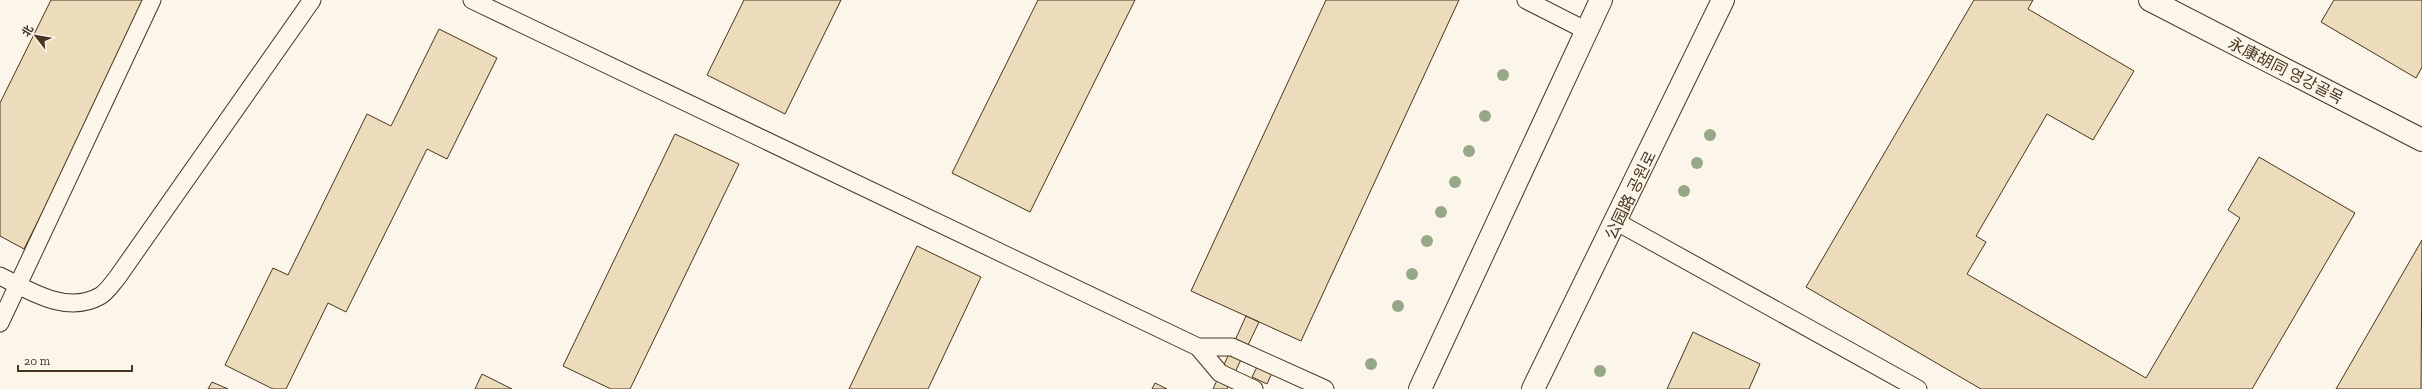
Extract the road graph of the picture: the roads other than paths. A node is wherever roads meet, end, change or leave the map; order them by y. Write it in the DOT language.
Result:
graph roads {
  1 [pos="152,0"];
  2 [pos="312,0"];
  3 [pos="472,0"];
  4 [pos="1526,0"];
  5 [pos="1601,0"];
  6 [pos="1723,0"];
  7 [pos="2150,0"];
  8 [pos="1587,31"];
  9 [pos="2422,140"];
  10 [pos="1617,222"];
  11 [pos="0,276"];
  12 [pos="18,285"];
  13 [pos="0,323"];
  14 [pos="1198,347"];
  15 [pos="1254,389"];
  16 [pos="1325,389"];
  17 [pos="1420,389"];
  18 [pos="1533,389"];
  19 [pos="1918,389"];
  1 -- 12 [label="lane"];
  2 -- 12 [label="lane"];
  3 -- 14 [label="lane"];
  4 -- 8 [label="lane"];
  5 -- 8 [label="main road"];
  6 -- 10 [label="main road, 公园路 공원로"];
  7 -- 9 [label="main road, 永康胡同 영강골목"];
  8 -- 17 [label="main road"];
  10 -- 18 [label="main road, 公园路 공원로"];
  10 -- 19 [label="lane"];
  11 -- 12 [label="lane"];
  12 -- 13 [label="lane"];
  14 -- 15 [label="lane"];
  14 -- 16 [label="lane"];
}
